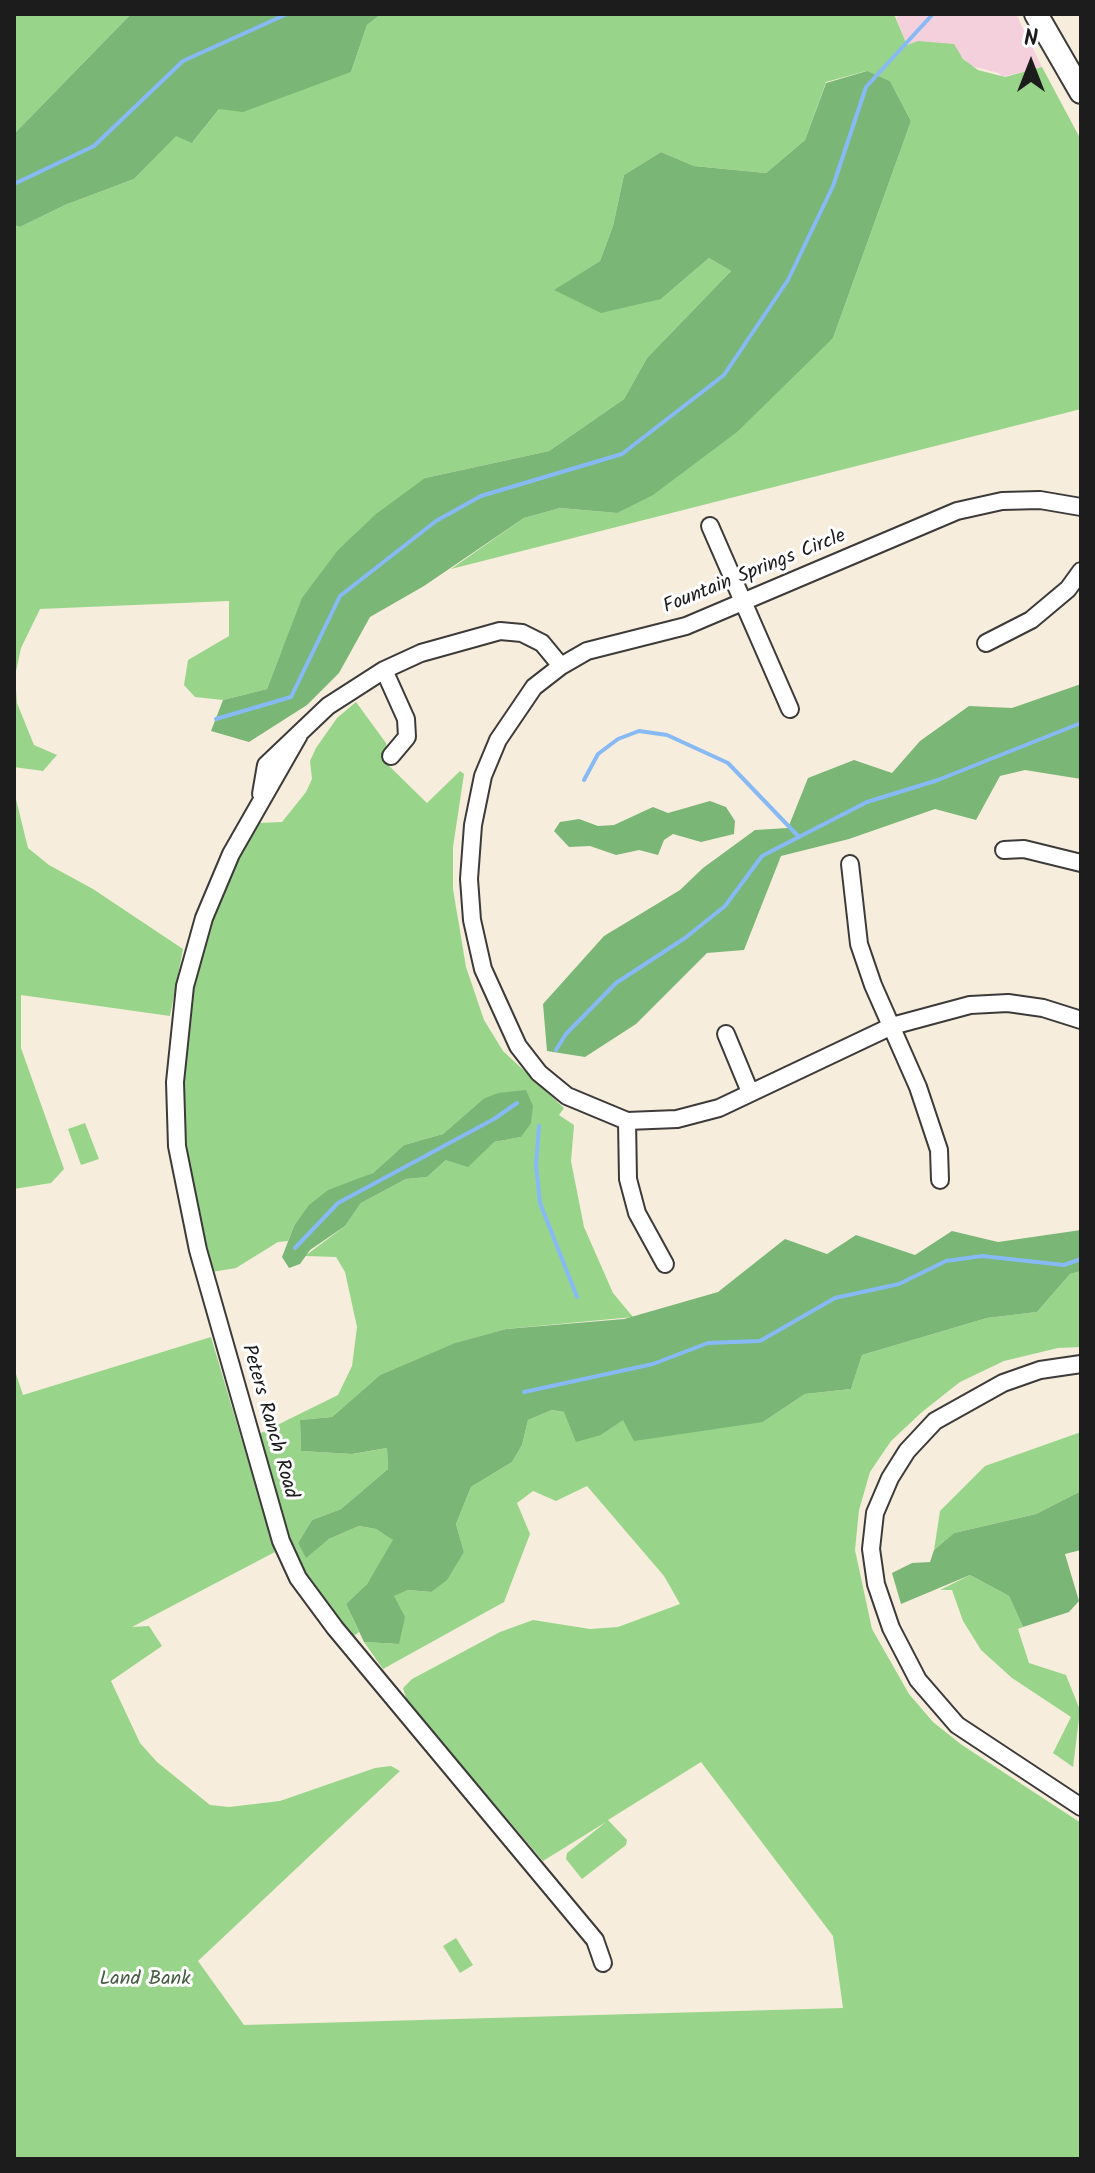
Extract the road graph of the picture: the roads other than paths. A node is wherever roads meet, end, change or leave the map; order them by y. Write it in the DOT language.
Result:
graph roads {
  1 [pos="1036,14"];
  2 [pos="1081,92"];
  3 [pos="1081,507"];
  4 [pos="710,526"];
  5 [pos="1081,571"];
  6 [pos="744,603"];
  7 [pos="986,643"];
  8 [pos="561,666"];
  9 [pos="384,670"];
  10 [pos="790,709"];
  11 [pos="391,756"];
  12 [pos="1004,850"];
  13 [pos="1081,863"];
  14 [pos="850,864"];
  15 [pos="1081,1020"];
  16 [pos="892,1026"];
  17 [pos="726,1034"];
  18 [pos="750,1092"];
  19 [pos="627,1121"];
  20 [pos="940,1180"];
  21 [pos="665,1264"];
  22 [pos="1081,1364"];
  23 [pos="1081,1807"];
  24 [pos="603,1963"];
  1 -- 2 [label="main road"];
  3 -- 6 [label="street, Fountain Springs Circle"];
  4 -- 6 [label="street"];
  5 -- 7 [label="street"];
  6 -- 8 [label="street, Fountain Springs Circle"];
  6 -- 10 [label="street"];
  8 -- 9 [label="street, Peters Ranch Road"];
  8 -- 19 [label="street, Fountain Springs Circle"];
  9 -- 11 [label="street"];
  9 -- 24 [label="street, Peters Ranch Road"];
  12 -- 13 [label="street"];
  14 -- 16 [label="street"];
  15 -- 16 [label="street, Fountain Springs Circle"];
  16 -- 18 [label="street, Fountain Springs Circle"];
  16 -- 20 [label="street"];
  17 -- 18 [label="street"];
  18 -- 19 [label="street, Fountain Springs Circle"];
  19 -- 21 [label="street"];
  22 -- 23 [label="street"];
}
